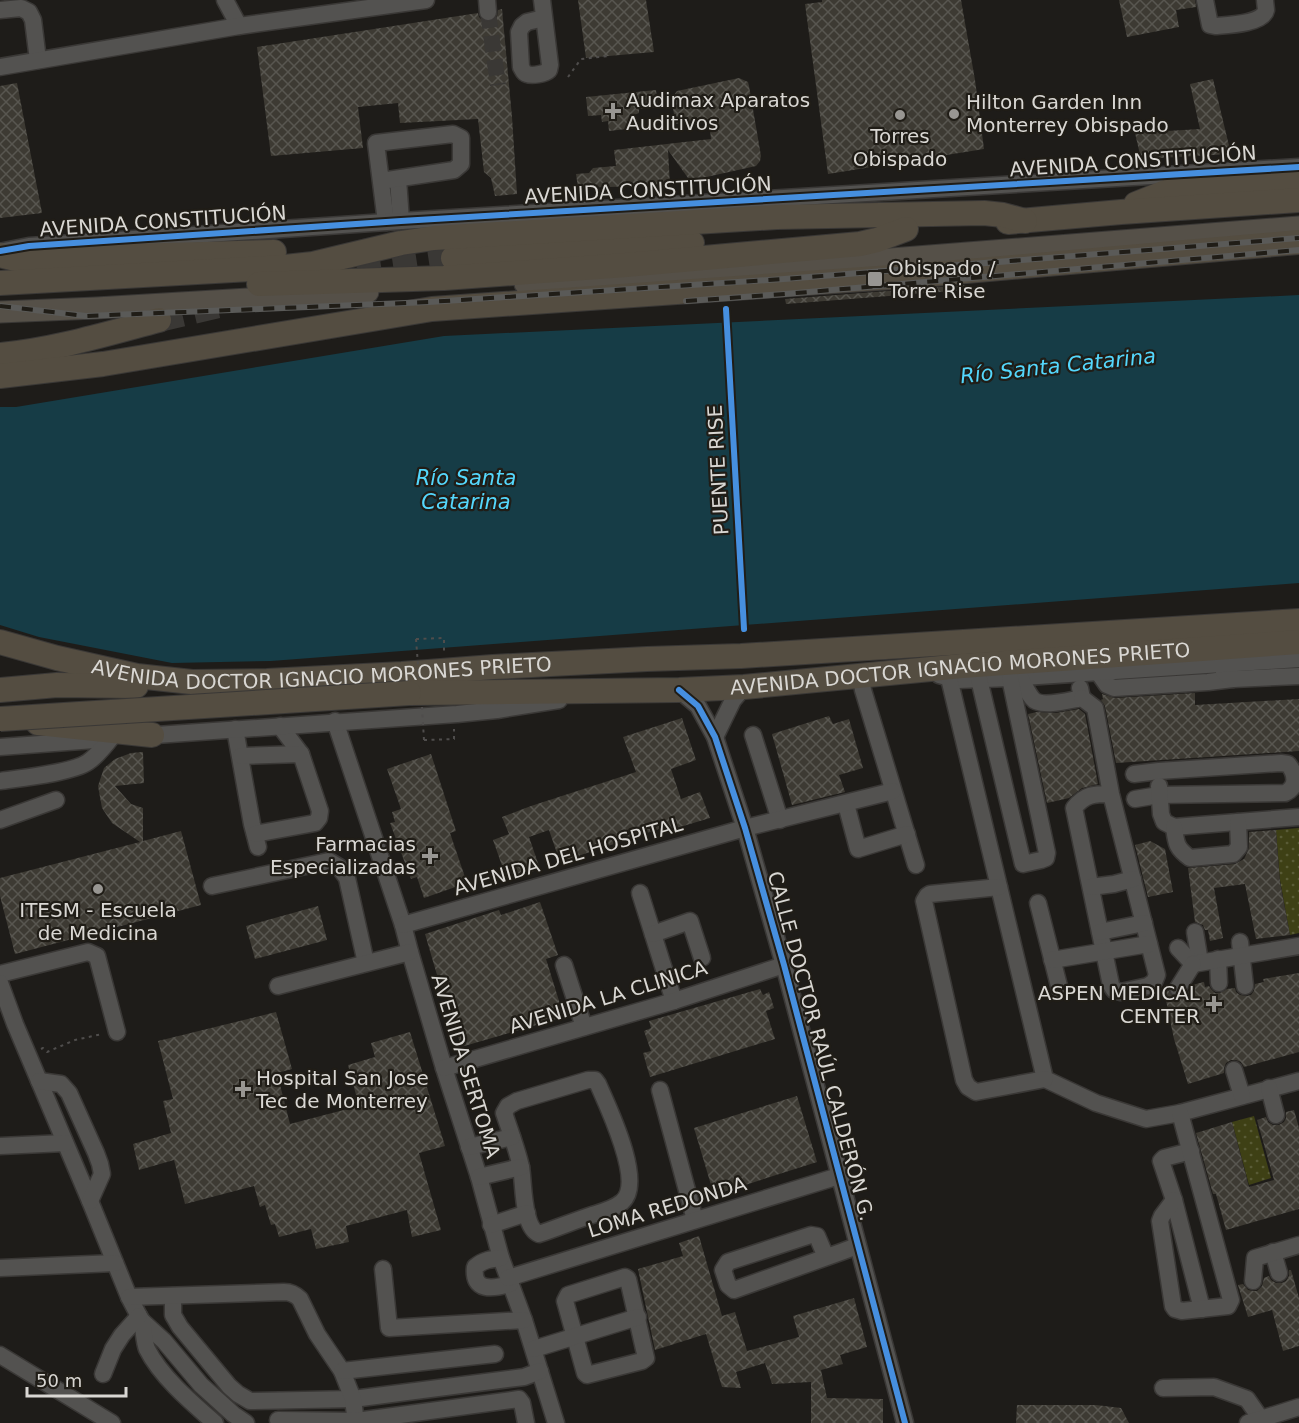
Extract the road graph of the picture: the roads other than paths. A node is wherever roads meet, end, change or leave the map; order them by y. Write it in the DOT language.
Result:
graph roads {
  1 [pos="225,0"];
  2 [pos="426,0"];
  3 [pos="542,0"];
  4 [pos="1205,0"];
  5 [pos="1265,0"];
  6 [pos="334,6"];
  7 [pos="0,10"];
  8 [pos="544,18"];
  9 [pos="239,26"];
  10 [pos="38,60"];
  11 [pos="0,67"];
  12 [pos="1299,167"];
  13 [pos="389,180"];
  14 [pos="1299,180"];
  15 [pos="1299,200"];
  16 [pos="1121,212"];
  17 [pos="394,221"];
  18 [pos="1025,221"];
  19 [pos="1299,227"];
  20 [pos="906,230"];
  21 [pos="1299,242"];
  22 [pos="361,252"];
  23 [pos="0,253"];
  24 [pos="453,258"];
  25 [pos="0,283"];
  26 [pos="0,293"];
  27 [pos="0,312"];
  28 [pos="159,320"];
  29 [pos="0,355"];
  30 [pos="0,376"];
  31 [pos="1299,621"];
  32 [pos="0,642"];
  33 [pos="1299,642"];
  34 [pos="647,659"];
  35 [pos="1299,659"];
  36 [pos="1219,664"];
  37 [pos="1098,672"];
  38 [pos="1078,673"];
  39 [pos="1299,676"];
  40 [pos="861,677"];
  41 [pos="1233,679"];
  42 [pos="960,680"];
  43 [pos="192,682"];
  44 [pos="1014,682"];
  45 [pos="744,687"];
  46 [pos="1,690"];
  47 [pos="622,690"];
  48 [pos="679,690"];
  49 [pos="409,693"];
  50 [pos="1082,698"];
  51 [pos="984,700"];
  52 [pos="9,720"];
  53 [pos="334,721"];
  54 [pos="280,726"];
  55 [pos="235,729"];
  56 [pos="152,735"];
  57 [pos="753,735"];
  58 [pos="716,737"];
  59 [pos="111,738"];
  60 [pos="0,747"];
  61 [pos="301,754"];
  62 [pos="241,756"];
  63 [pos="1160,771"];
  64 [pos="1134,774"];
  65 [pos="0,781"];
  66 [pos="893,791"];
  67 [pos="1111,794"];
  68 [pos="1160,795"];
  69 [pos="1135,799"];
  70 [pos="56,800"];
  71 [pos="846,804"];
  72 [pos="1299,816"];
  73 [pos="0,819"];
  74 [pos="780,820"];
  75 [pos="1238,822"];
  76 [pos="1174,827"];
  77 [pos="745,828"];
  78 [pos="907,834"];
  79 [pos="1023,864"];
  80 [pos="916,865"];
  81 [pos="995,870"];
  82 [pos="1133,879"];
  83 [pos="212,886"];
  84 [pos="999,887"];
  85 [pos="1091,887"];
  86 [pos="640,893"];
  87 [pos="1038,903"];
  88 [pos="1144,923"];
  89 [pos="403,925"];
  90 [pos="1100,932"];
  91 [pos="653,934"];
  92 [pos="1149,944"];
  93 [pos="1299,946"];
  94 [pos="1195,947"];
  95 [pos="1178,948"];
  96 [pos="1241,949"];
  97 [pos="410,952"];
  98 [pos="1104,952"];
  99 [pos="702,958"];
  100 [pos="1052,960"];
  101 [pos="366,963"];
  102 [pos="564,965"];
  103 [pos="784,965"];
  104 [pos="0,974"];
  105 [pos="0,983"];
  106 [pos="279,986"];
  107 [pos="1245,986"];
  108 [pos="1179,988"];
  109 [pos="1060,990"];
  110 [pos="674,1001"];
  111 [pos="8,1025"];
  112 [pos="584,1028"];
  113 [pos="117,1032"];
  114 [pos="444,1068"];
  115 [pos="1234,1070"];
  116 [pos="1045,1078"];
  117 [pos="39,1081"];
  118 [pos="1299,1081"];
  119 [pos="1269,1088"];
  120 [pos="660,1090"];
  121 [pos="1242,1096"];
  122 [pos="1180,1113"];
  123 [pos="1276,1114"];
  124 [pos="512,1137"];
  125 [pos="64,1143"];
  126 [pos="0,1146"];
  127 [pos="469,1147"];
  128 [pos="1191,1151"];
  129 [pos="520,1167"];
  130 [pos="839,1176"];
  131 [pos="478,1178"];
  132 [pos="1174,1200"];
  133 [pos="90,1201"];
  134 [pos="527,1213"];
  135 [pos="695,1220"];
  136 [pos="492,1224"];
  137 [pos="1299,1245"];
  138 [pos="857,1246"];
  139 [pos="1270,1253"];
  140 [pos="826,1257"];
  141 [pos="501,1258"];
  142 [pos="115,1263"];
  143 [pos="0,1268"];
  144 [pos="383,1269"];
  145 [pos="1279,1273"];
  146 [pos="509,1281"];
  147 [pos="1253,1281"];
  148 [pos="173,1296"];
  149 [pos="129,1297"];
  150 [pos="1202,1309"];
  151 [pos="638,1317"];
  152 [pos="141,1319"];
  153 [pos="524,1320"];
  154 [pos="575,1336"];
  155 [pos="534,1349"];
  156 [pos="495,1354"];
  157 [pos="0,1355"];
  158 [pos="342,1371"];
  159 [pos="540,1371"];
  160 [pos="103,1374"];
  161 [pos="1163,1388"];
  162 [pos="353,1399"];
  163 [pos="249,1401"];
  164 [pos="1299,1407"];
  165 [pos="286,1421"];
  166 [pos="1255,1421"];
  167 [pos="356,1422"];
  168 [pos="112,1423"];
  169 [pos="215,1423"];
  170 [pos="246,1423"];
  171 [pos="526,1423"];
  172 [pos="556,1423"];
  173 [pos="905,1423"];
  1 -- 9 [label="street"];
  2 -- 6 [label="street"];
  3 -- 8 [label="street"];
  4 -- 5 [label="street"];
  6 -- 9 [label="street"];
  7 -- 10 [label="street"];
  9 -- 10 [label="street"];
  10 -- 11 [label="street"];
  12 -- 17 [label="street, AVENIDA CONSTITUCIÓN"];
  13 -- 13 [label="street"];
  13 -- 17 [label="street"];
  14 -- 16 [label="highway"];
  15 -- 16 [label="highway"];
  16 -- 18 [label="highway"];
  17 -- 23 [label="street, AVENIDA CONSTITUCIÓN"];
  18 -- 20 [label="highway"];
  18 -- 22 [label="highway"];
  19 -- 27 [label="main road"];
  20 -- 24 [label="highway"];
  20 -- 26 [label="highway"];
  21 -- 30 [label="highway"];
  22 -- 23 [label="highway"];
  22 -- 25 [label="highway"];
  28 -- 29 [label="highway"];
  31 -- 34 [label="highway, AVENIDA DOCTOR IGNACIO MORONES PRIETO"];
  32 -- 43 [label="highway, AVENIDA DOCTOR IGNACIO MORONES PRIETO"];
  33 -- 42 [label="highway, AVENIDA DOCTOR IGNACIO MORONES PRIETO"];
  34 -- 43 [label="highway, AVENIDA DOCTOR IGNACIO MORONES PRIETO"];
  34 -- 49 [label="highway, AVENIDA DOCTOR IGNACIO MORONES PRIETO"];
  35 -- 36 [label="street"];
  36 -- 37 [label="street"];
  36 -- 41 [label="street"];
  37 -- 38 [label="street"];
  37 -- 41 [label="street"];
  38 -- 44 [label="street"];
  38 -- 50 [label="street"];
  39 -- 41 [label="street"];
  40 -- 42 [label="highway, AVENIDA DOCTOR IGNACIO MORONES PRIETO"];
  40 -- 45 [label="highway, AVENIDA DOCTOR IGNACIO MORONES PRIETO"];
  40 -- 66 [label="street"];
  42 -- 44 [label="street"];
  42 -- 51 [label="street"];
  42 -- 81 [label="street"];
  43 -- 46 [label="highway"];
  44 -- 50 [label="street"];
  44 -- 51 [label="street"];
  44 -- 79 [label="street"];
  45 -- 48 [label="highway, AVENIDA DOCTOR IGNACIO MORONES PRIETO"];
  45 -- 58 [label="street"];
  47 -- 48 [label="highway, AVENIDA DOCTOR IGNACIO MORONES PRIETO"];
  47 -- 49 [label="highway, AVENIDA DOCTOR IGNACIO MORONES PRIETO"];
  47 -- 53 [label="street"];
  48 -- 58 [label="street, CALLE DOCTOR RAÚL CALDERÓN G."];
  49 -- 52 [label="highway, bridge"];
  50 -- 67 [label="street"];
  51 -- 79 [label="street"];
  52 -- 56 [label="highway"];
  53 -- 54 [label="street"];
  53 -- 89 [label="street, AVENIDA SERTOMA"];
  54 -- 55 [label="street"];
  54 -- 61 [label="street"];
  55 -- 56 [label="street"];
  55 -- 62 [label="street"];
  56 -- 59 [label="street"];
  57 -- 74 [label="street"];
  58 -- 77 [label="street, CALLE DOCTOR RAÚL CALDERÓN G."];
  59 -- 60 [label="street"];
  59 -- 65 [label="street"];
  61 -- 62 [label="street"];
  61 -- 62 [label="street"];
  63 -- 64 [label="street"];
  63 -- 68 [label="street"];
  63 -- 68 [label="street"];
  66 -- 71 [label="street, AVENIDA DEL HOSPITAL"];
  66 -- 78 [label="street"];
  67 -- 82 [label="street"];
  67 -- 85 [label="street"];
  68 -- 69 [label="street"];
  68 -- 76 [label="street"];
  70 -- 73 [label="street"];
  71 -- 74 [label="street, AVENIDA DEL HOSPITAL"];
  71 -- 78 [label="street"];
  72 -- 75 [label="street"];
  74 -- 77 [label="street, AVENIDA DEL HOSPITAL"];
  75 -- 76 [label="street"];
  75 -- 76 [label="street"];
  77 -- 89 [label="street, AVENIDA DEL HOSPITAL"];
  77 -- 103 [label="street, CALLE DOCTOR RAÚL CALDERÓN G."];
  78 -- 80 [label="street"];
  79 -- 81 [label="street"];
  81 -- 84 [label="street"];
  82 -- 85 [label="street"];
  82 -- 88 [label="street"];
  83 -- 101 [label="street"];
  84 -- 116 [label="street"];
  84 -- 116 [label="street"];
  85 -- 90 [label="street"];
  86 -- 91 [label="street"];
  87 -- 100 [label="street"];
  88 -- 90 [label="street"];
  88 -- 92 [label="street"];
  89 -- 97 [label="street, AVENIDA SERTOMA"];
  90 -- 98 [label="street"];
  91 -- 99 [label="street"];
  91 -- 110 [label="street"];
  92 -- 98 [label="street"];
  92 -- 98 [label="street"];
  93 -- 96 [label="street"];
  94 -- 95 [label="street"];
  94 -- 96 [label="street"];
  94 -- 108 [label="street"];
  96 -- 107 [label="street"];
  97 -- 101 [label="street"];
  97 -- 114 [label="street, AVENIDA SERTOMA"];
  98 -- 100 [label="street"];
  100 -- 109 [label="street"];
  101 -- 106 [label="street"];
  102 -- 112 [label="street"];
  103 -- 110 [label="street, AVENIDA LA CLINICA"];
  103 -- 130 [label="street, CALLE DOCTOR RAÚL CALDERÓN G."];
  104 -- 113 [label="street"];
  105 -- 111 [label="street"];
  110 -- 112 [label="street, AVENIDA LA CLINICA"];
  111 -- 117 [label="street"];
  112 -- 114 [label="street, AVENIDA LA CLINICA"];
  114 -- 127 [label="street, AVENIDA SERTOMA"];
  115 -- 121 [label="street"];
  116 -- 122 [label="street"];
  117 -- 125 [label="street"];
  117 -- 133 [label="street"];
  118 -- 119 [label="street"];
  119 -- 121 [label="street"];
  119 -- 123 [label="street"];
  120 -- 135 [label="street"];
  121 -- 122 [label="street"];
  122 -- 128 [label="street"];
  124 -- 127 [label="street"];
  124 -- 129 [label="street"];
  124 -- 134 [label="street"];
  125 -- 126 [label="street"];
  125 -- 133 [label="street"];
  127 -- 131 [label="street, AVENIDA SERTOMA"];
  128 -- 132 [label="street"];
  128 -- 150 [label="street"];
  129 -- 131 [label="street"];
  129 -- 134 [label="street"];
  130 -- 135 [label="street, LOMA REDONDA"];
  130 -- 138 [label="street, CALLE DOCTOR RAÚL CALDERÓN G."];
  131 -- 136 [label="street, AVENIDA SERTOMA"];
  132 -- 150 [label="street"];
  132 -- 150 [label="street"];
  133 -- 142 [label="street"];
  134 -- 136 [label="street"];
  135 -- 146 [label="street, LOMA REDONDA"];
  136 -- 141 [label="street, AVENIDA SERTOMA"];
  137 -- 139 [label="street"];
  138 -- 140 [label="street"];
  138 -- 173 [label="street, CALLE DOCTOR RAÚL CALDERÓN G."];
  139 -- 145 [label="street"];
  139 -- 147 [label="street"];
  140 -- 140 [label="street"];
  141 -- 146 [label="street, AVENIDA SERTOMA"];
  141 -- 146 [label="street"];
  142 -- 143 [label="street"];
  142 -- 149 [label="street"];
  144 -- 153 [label="street"];
  146 -- 153 [label="street, AVENIDA SERTOMA"];
  148 -- 149 [label="street"];
  148 -- 158 [label="street"];
  148 -- 163 [label="street"];
  149 -- 152 [label="street"];
  151 -- 154 [label="street"];
  151 -- 154 [label="street"];
  151 -- 154 [label="street"];
  152 -- 160 [label="street"];
  152 -- 169 [label="street"];
  152 -- 170 [label="street"];
  153 -- 155 [label="street, AVENIDA SERTOMA"];
  154 -- 155 [label="street"];
  155 -- 159 [label="street, AVENIDA SERTOMA"];
  156 -- 158 [label="street"];
  157 -- 168 [label="street"];
  158 -- 162 [label="street"];
  159 -- 162 [label="street"];
  159 -- 172 [label="street, AVENIDA SERTOMA"];
  161 -- 166 [label="street"];
  162 -- 163 [label="street"];
  162 -- 167 [label="street"];
  163 -- 165 [label="street"];
  164 -- 166 [label="street"];
  165 -- 167 [label="street"];
  167 -- 171 [label="street"];
}
